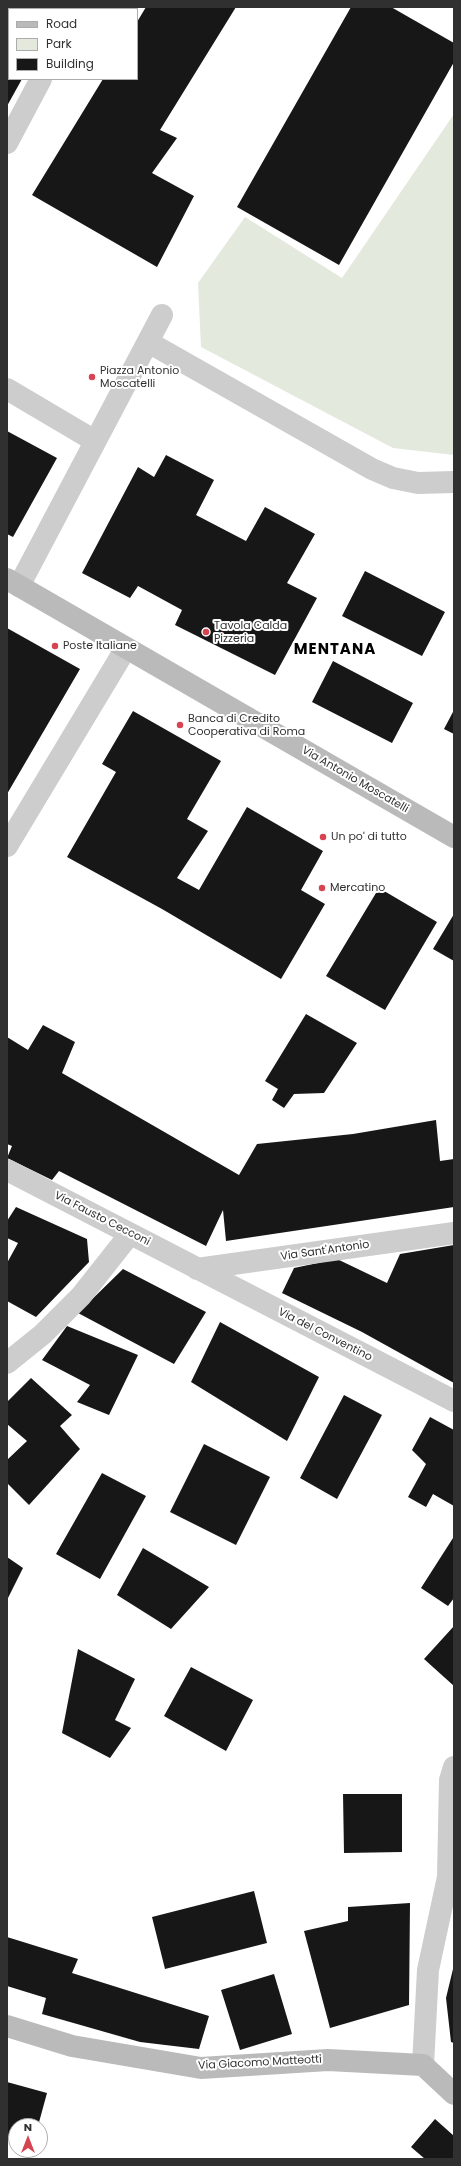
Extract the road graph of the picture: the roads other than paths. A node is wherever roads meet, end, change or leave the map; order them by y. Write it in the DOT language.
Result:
graph roads {
  1 [pos="40,80"];
  2 [pos="7,143"];
  3 [pos="162,315"];
  4 [pos="148,342"];
  5 [pos="7,389"];
  6 [pos="95,441"];
  7 [pos="454,482"];
  8 [pos="13,583"];
  9 [pos="126,648"];
  10 [pos="454,837"];
  11 [pos="7,846"];
  12 [pos="7,1170"];
  13 [pos="454,1233"];
  14 [pos="130,1234"];
  15 [pos="197,1269"];
  16 [pos="7,1363"];
  17 [pos="454,1401"];
  18 [pos="454,1767"];
  19 [pos="7,2026"];
  20 [pos="422,2065"];
  21 [pos="454,2094"];
  1 -- 2 [label="street"];
  3 -- 4 [label="street"];
  4 -- 6 [label="street"];
  4 -- 7 [label="street"];
  5 -- 6 [label="street"];
  6 -- 8 [label="street"];
  8 -- 9 [label="street, Via Antonio Moscatelli"];
  9 -- 10 [label="street, Via Antonio Moscatelli"];
  9 -- 11 [label="street"];
  12 -- 14 [label="street, Via Fausto Cecconi"];
  13 -- 15 [label="street, Via Sant'Antonio"];
  14 -- 15 [label="street, Via Fausto Cecconi"];
  14 -- 16 [label="street"];
  15 -- 17 [label="street, Via del Conventino"];
  18 -- 20 [label="street"];
  19 -- 20 [label="street, Via Giacomo Matteotti"];
  20 -- 21 [label="street"];
}
